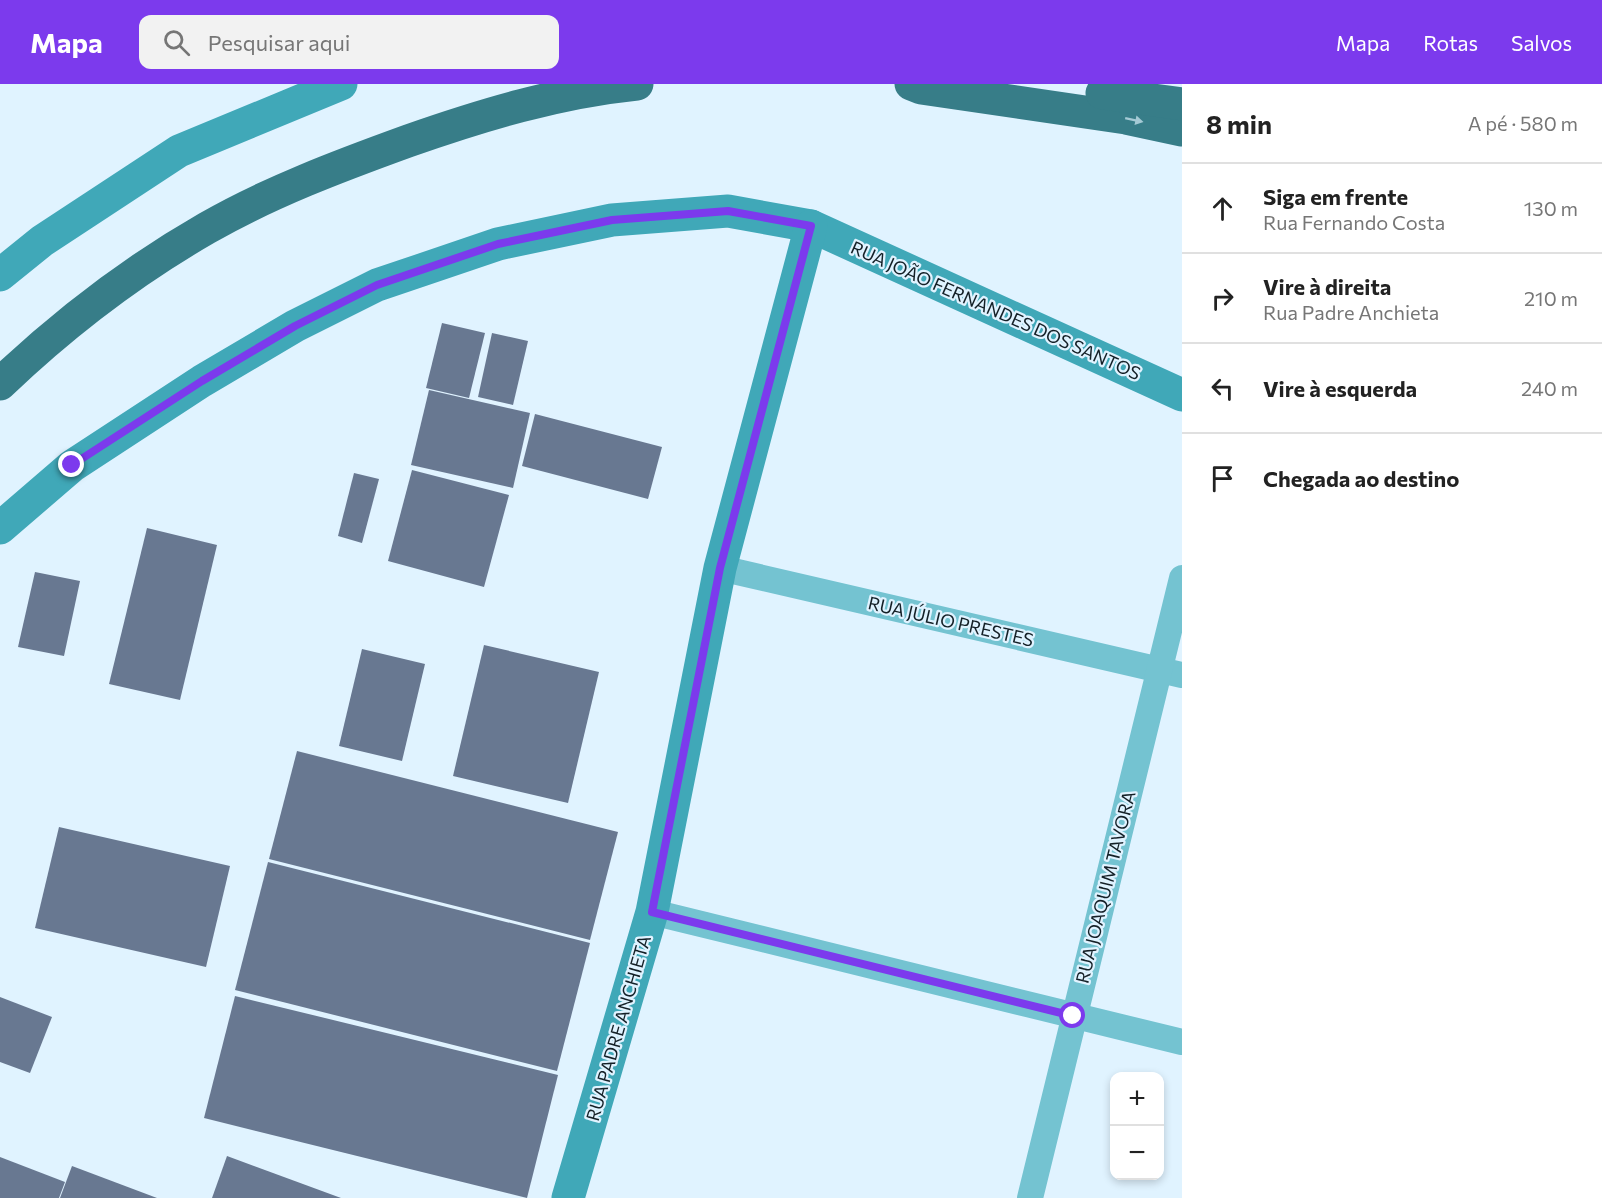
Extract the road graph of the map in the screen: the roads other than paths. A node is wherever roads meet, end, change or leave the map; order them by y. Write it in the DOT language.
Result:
graph roads {
  1 [pos="341,84"];
  2 [pos="637,84"];
  3 [pos="911,84"];
  4 [pos="1005,84"];
  5 [pos="1137,84"];
  6 [pos="1182,88"];
  7 [pos="1182,104"];
  8 [pos="1182,130"];
  9 [pos="811,226"];
  10 [pos="0,275"];
  11 [pos="0,384"];
  12 [pos="1182,395"];
  13 [pos="0,528"];
  14 [pos="720,568"];
  15 [pos="1182,578"];
  16 [pos="1170,672"];
  17 [pos="652,912"];
  18 [pos="1073,1016"];
  19 [pos="1182,1042"];
  20 [pos="568,1198"];
  21 [pos="1030,1198"];
  1 -- 10 [label="main road"];
  2 -- 11 [label="highway"];
  3 -- 8 [label="highway, one-way"];
  4 -- 7 [label="highway"];
  5 -- 6 [label="highway"];
  9 -- 12 [label="main road, RUA JOÃO FERNANDES DOS SANTOS"];
  9 -- 13 [label="main road, RUA JOÃO FERNANDES DOS SANTOS"];
  9 -- 14 [label="main road, RUA PADRE ANCHIETA"];
  14 -- 16 [label="street, RUA JÚLIO PRESTES"];
  14 -- 17 [label="main road, RUA PADRE ANCHIETA"];
  15 -- 16 [label="street, RUA JOAQUIM TAVORA"];
  16 -- 18 [label="street, RUA JOAQUIM TAVORA"];
  17 -- 18 [label="street"];
  17 -- 20 [label="main road, RUA PADRE ANCHIETA"];
  18 -- 19 [label="street"];
  18 -- 21 [label="street, RUA JOAQUIM TAVORA"];
}
